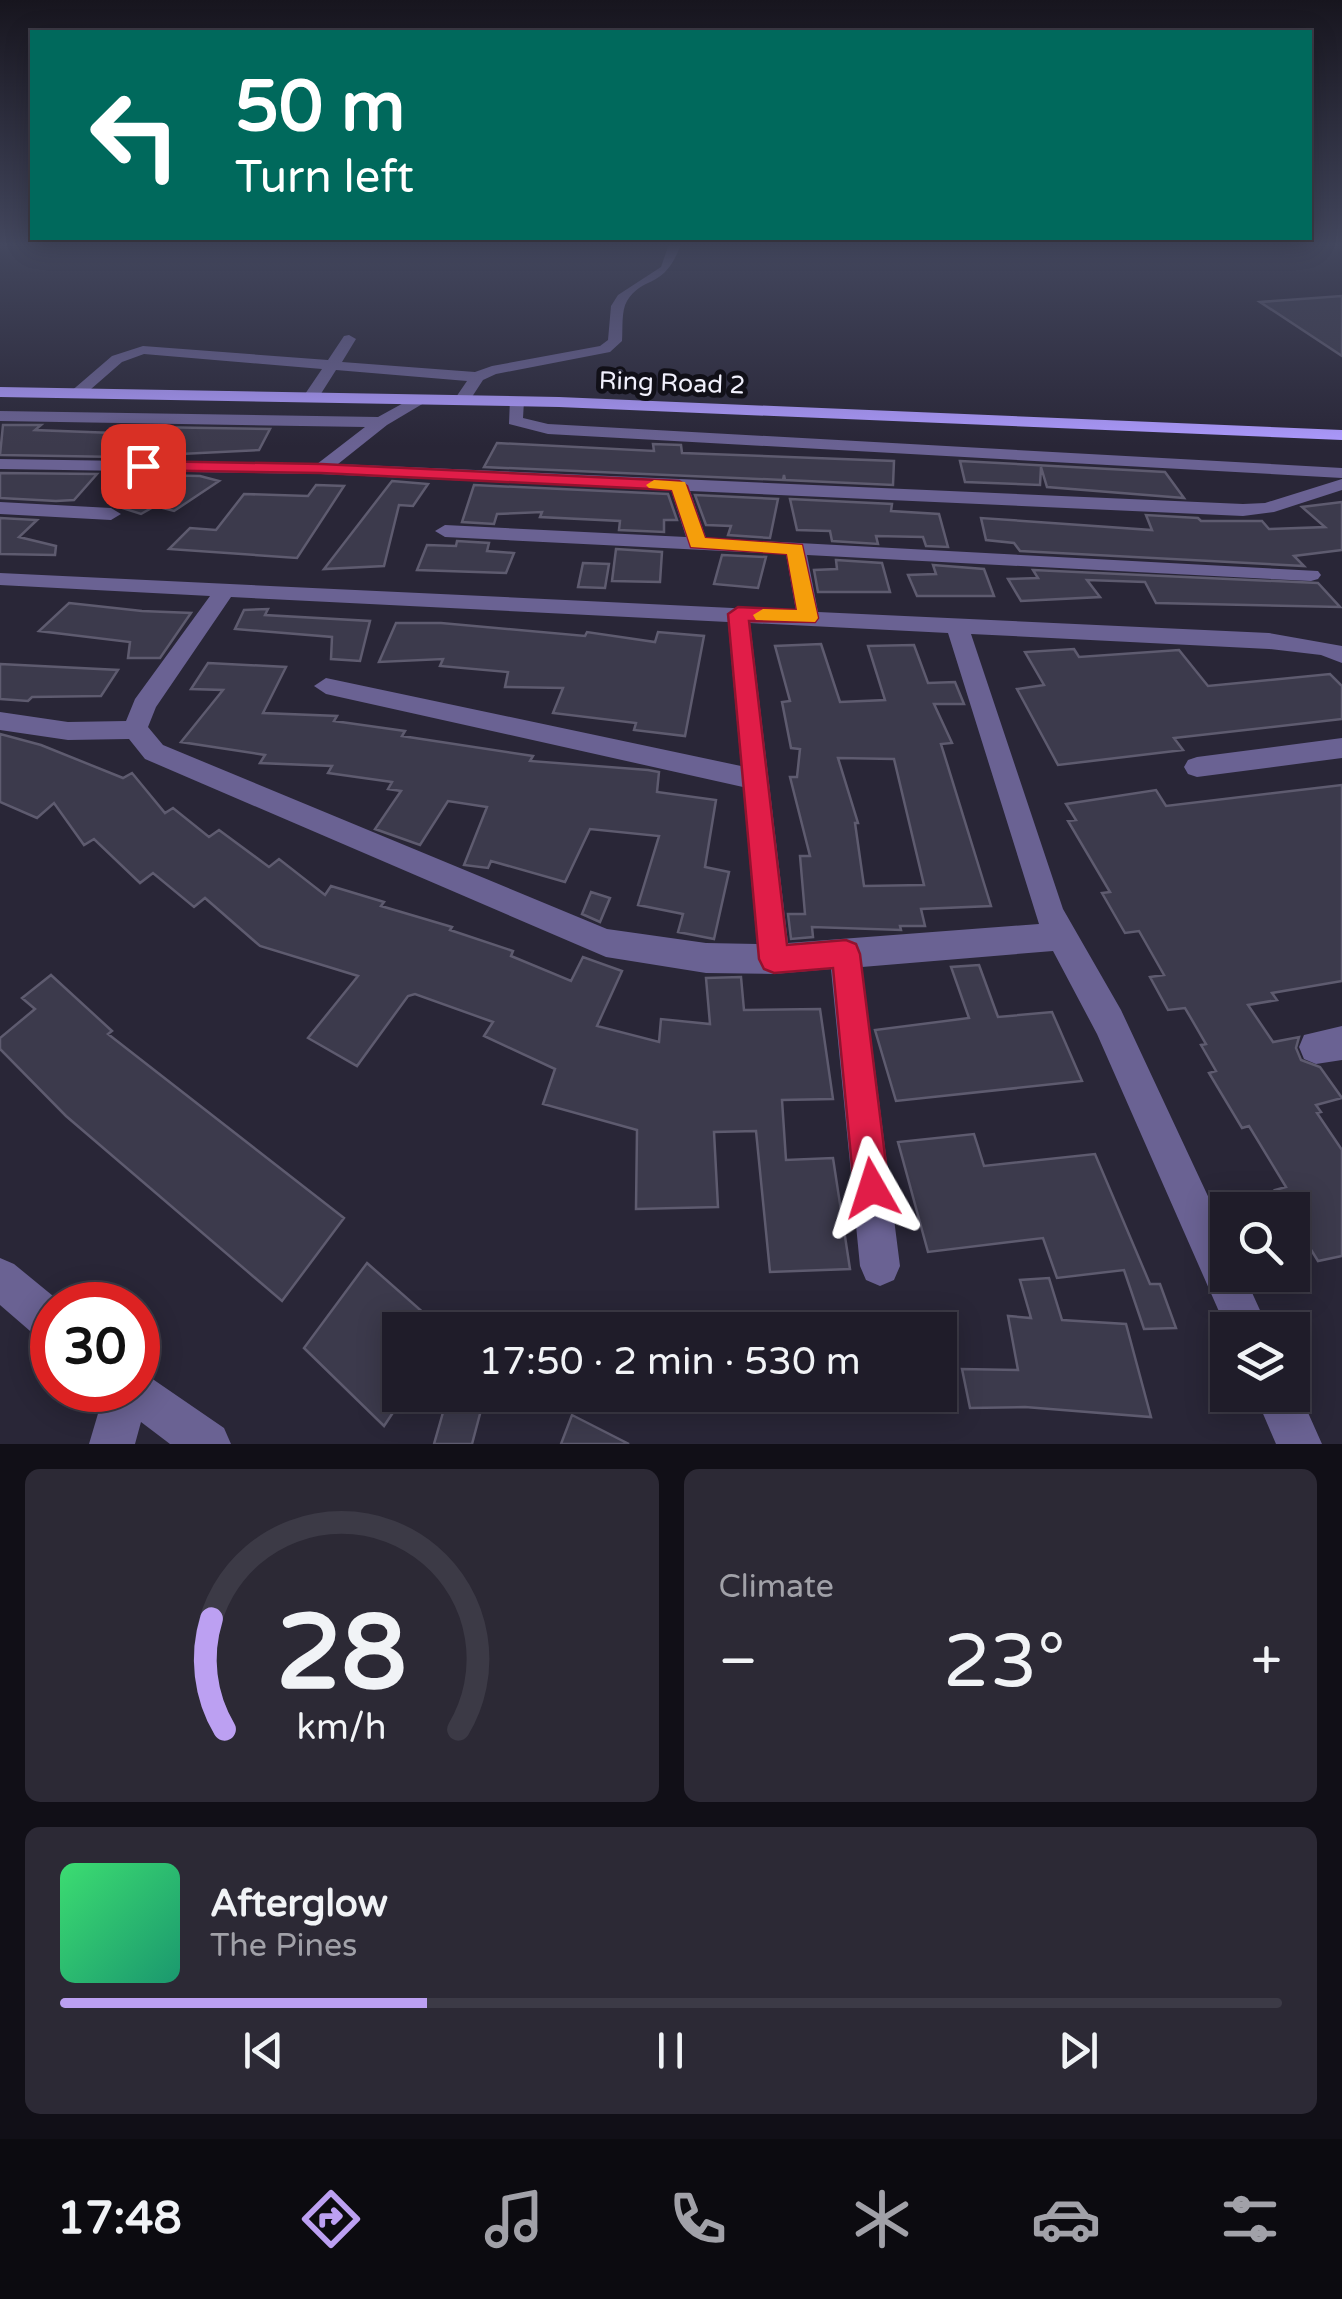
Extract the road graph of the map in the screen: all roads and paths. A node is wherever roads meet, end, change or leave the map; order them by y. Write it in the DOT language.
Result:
graph roads {
  1 [pos="618,311"];
  2 [pos="349,340"];
  3 [pos="332,367"];
  4 [pos="477,377"];
  5 [pos="0,392"];
  6 [pos="77,393"];
  7 [pos="312,398"];
  8 [pos="418,400"];
  9 [pos="462,400"];
  10 [pos="516,401"];
  11 [pos="0,416"];
  12 [pos="382,422"];
  13 [pos="1342,435"];
  14 [pos="0,464"];
  15 [pos="321,468"];
  16 [pos="1342,472"];
  17 [pos="1342,484"];
  18 [pos="679,486"];
  19 [pos="0,508"];
  20 [pos="111,514"];
  21 [pos="444,530"];
  22 [pos="698,544"];
  23 [pos="795,548"];
  24 [pos="1311,575"];
  25 [pos="0,578"];
  26 [pos="226,588"];
  27 [pos="738,614"];
  28 [pos="808,618"];
  29 [pos="958,625"];
  30 [pos="1342,656"];
  31 [pos="326,686"];
  32 [pos="0,721"];
  33 [pos="135,730"];
  34 [pos="1342,748"];
  35 [pos="1197,766"];
  36 [pos="756,780"];
  37 [pos="1061,936"];
  38 [pos="846,954"];
  39 [pos="774,959"];
  40 [pos="880,1266"];
  41 [pos="0,1278"];
  42 [pos="30,1303"];
  43 [pos="1240,1312"];
  44 [pos="160,1408"];
  45 [pos="121,1412"];
  46 [pos="1285,1412"];
  47 [pos="112,1444"];
  48 [pos="208,1444"];
  49 [pos="1299,1444"];
  1 -- 4 [label="street"];
  2 -- 3 [label="street"];
  3 -- 4 [label="street"];
  3 -- 6 [label="street"];
  3 -- 7 [label="street"];
  4 -- 9 [label="street"];
  5 -- 6 [label="main road, Ring Road 2"];
  6 -- 7 [label="main road, Ring Road 2"];
  7 -- 8 [label="main road, Ring Road 2"];
  8 -- 9 [label="main road, Ring Road 2"];
  8 -- 12 [label="street"];
  9 -- 10 [label="main road, Ring Road 2"];
  10 -- 13 [label="main road, Ring Road 2"];
  10 -- 16 [label="street"];
  11 -- 12 [label="street"];
  12 -- 15 [label="street"];
  14 -- 15 [label="street"];
  15 -- 18 [label="street"];
  17 -- 18 [label="street"];
  18 -- 22 [label="street"];
  19 -- 20 [label="street"];
  21 -- 22 [label="street"];
  22 -- 23 [label="street"];
  23 -- 24 [label="street"];
  23 -- 28 [label="street"];
  25 -- 26 [label="street"];
  26 -- 27 [label="street"];
  26 -- 33 [label="street"];
  27 -- 28 [label="street"];
  27 -- 36 [label="street"];
  28 -- 29 [label="street"];
  29 -- 30 [label="street"];
  29 -- 37 [label="street"];
  31 -- 36 [label="street"];
  32 -- 33 [label="street"];
  33 -- 39 [label="street"];
  34 -- 35 [label="street"];
  36 -- 39 [label="street"];
  37 -- 38 [label="street"];
  37 -- 43 [label="street"];
  38 -- 39 [label="street"];
  38 -- 40 [label="street"];
  41 -- 42 [label="street"];
  44 -- 48 [label="street"];
  45 -- 47 [label="street"];
  46 -- 49 [label="street"];
}
